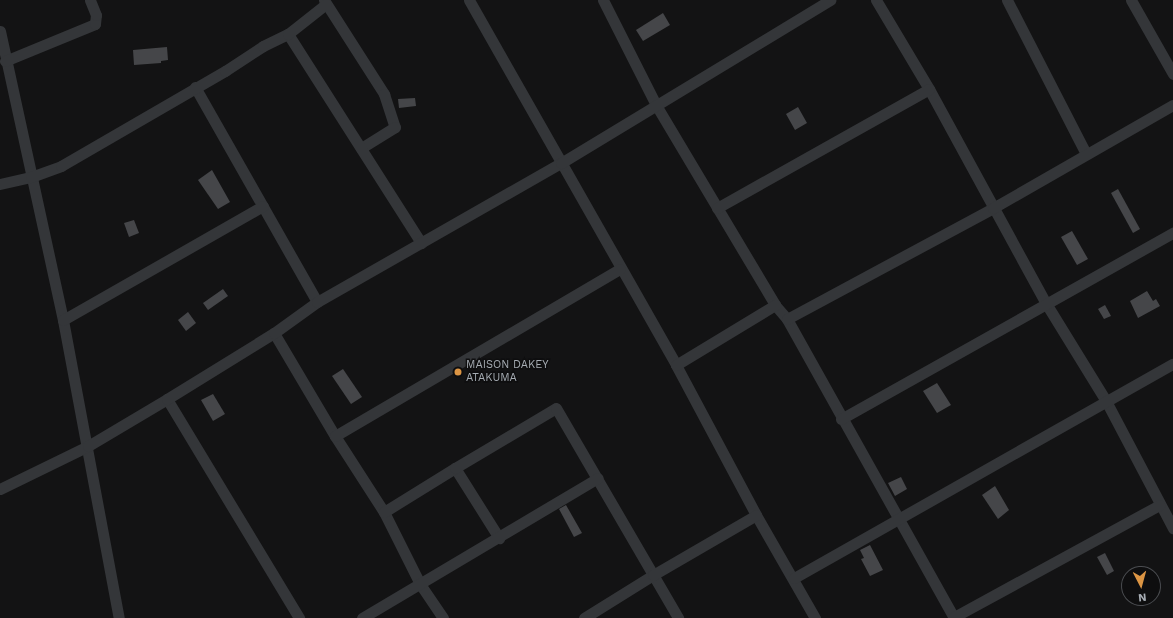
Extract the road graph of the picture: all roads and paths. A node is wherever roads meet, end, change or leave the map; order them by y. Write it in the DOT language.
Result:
graph roads {
  1 [pos="90,0"];
  2 [pos="469,0"];
  3 [pos="603,0"];
  4 [pos="830,0"];
  5 [pos="876,0"];
  6 [pos="1007,0"];
  7 [pos="1131,0"];
  8 [pos="325,2"];
  9 [pos="813,4"];
  10 [pos="0,31"];
  11 [pos="288,34"];
  12 [pos="5,61"];
  13 [pos="1173,74"];
  14 [pos="195,87"];
  15 [pos="929,89"];
  16 [pos="656,105"];
  17 [pos="1173,105"];
  18 [pos="361,148"];
  19 [pos="1086,154"];
  20 [pos="561,163"];
  21 [pos="31,177"];
  22 [pos="0,184"];
  23 [pos="263,206"];
  24 [pos="717,208"];
  25 [pos="993,208"];
  26 [pos="1173,233"];
  27 [pos="421,243"];
  28 [pos="620,269"];
  29 [pos="317,302"];
  30 [pos="775,305"];
  31 [pos="1047,305"];
  32 [pos="787,319"];
  33 [pos="63,320"];
  34 [pos="274,333"];
  35 [pos="1173,364"];
  36 [pos="676,366"];
  37 [pos="168,399"];
  38 [pos="1106,401"];
  39 [pos="841,419"];
  40 [pos="334,436"];
  41 [pos="88,446"];
  42 [pos="455,468"];
  43 [pos="598,478"];
  44 [pos="0,489"];
  45 [pos="1159,505"];
  46 [pos="384,512"];
  47 [pos="756,515"];
  48 [pos="900,518"];
  49 [pos="1173,528"];
  50 [pos="499,538"];
  51 [pos="653,575"];
  52 [pos="794,578"];
  53 [pos="420,584"];
  54 [pos="954,617"];
  55 [pos="119,618"];
  56 [pos="298,618"];
  57 [pos="362,618"];
  58 [pos="443,618"];
  59 [pos="584,618"];
  60 [pos="678,618"];
  61 [pos="815,618"];
  1 -- 12 [label="street"];
  2 -- 20 [label="street"];
  3 -- 16 [label="street"];
  4 -- 9 [label="street"];
  5 -- 15 [label="street"];
  6 -- 19 [label="street"];
  7 -- 13 [label="street"];
  8 -- 11 [label="street"];
  8 -- 18 [label="street"];
  9 -- 16 [label="street"];
  10 -- 12 [label="street"];
  11 -- 14 [label="street"];
  11 -- 18 [label="street"];
  12 -- 21 [label="street"];
  14 -- 21 [label="street"];
  14 -- 23 [label="street"];
  15 -- 24 [label="street"];
  15 -- 25 [label="street"];
  16 -- 20 [label="street"];
  16 -- 24 [label="street"];
  17 -- 19 [label="street"];
  18 -- 27 [label="street"];
  19 -- 25 [label="street"];
  20 -- 27 [label="street"];
  20 -- 28 [label="street"];
  21 -- 22 [label="street"];
  21 -- 33 [label="street"];
  23 -- 29 [label="street"];
  23 -- 33 [label="street"];
  24 -- 30 [label="street"];
  25 -- 31 [label="street"];
  25 -- 32 [label="street"];
  26 -- 31 [label="street"];
  27 -- 29 [label="street"];
  28 -- 36 [label="street"];
  28 -- 40 [label="street"];
  29 -- 34 [label="street"];
  30 -- 32 [label="street"];
  30 -- 36 [label="street"];
  31 -- 38 [label="street"];
  31 -- 39 [label="street"];
  32 -- 39 [label="street"];
  33 -- 41 [label="street"];
  34 -- 37 [label="street"];
  34 -- 40 [label="street"];
  35 -- 38 [label="street"];
  36 -- 47 [label="street"];
  37 -- 41 [label="street"];
  37 -- 56 [label="street"];
  38 -- 45 [label="street"];
  38 -- 48 [label="street"];
  39 -- 48 [label="street"];
  40 -- 46 [label="street"];
  41 -- 44 [label="street"];
  41 -- 55 [label="street"];
  42 -- 43 [label="street"];
  42 -- 46 [label="street"];
  42 -- 50 [label="street"];
  43 -- 50 [label="street"];
  43 -- 51 [label="street"];
  45 -- 49 [label="street"];
  45 -- 54 [label="street"];
  46 -- 53 [label="street"];
  47 -- 51 [label="street"];
  47 -- 52 [label="street"];
  48 -- 52 [label="street"];
  48 -- 54 [label="street"];
  50 -- 53 [label="street"];
  51 -- 59 [label="street"];
  51 -- 60 [label="street"];
  52 -- 61 [label="street"];
  53 -- 57 [label="street"];
  53 -- 58 [label="street"];
}
